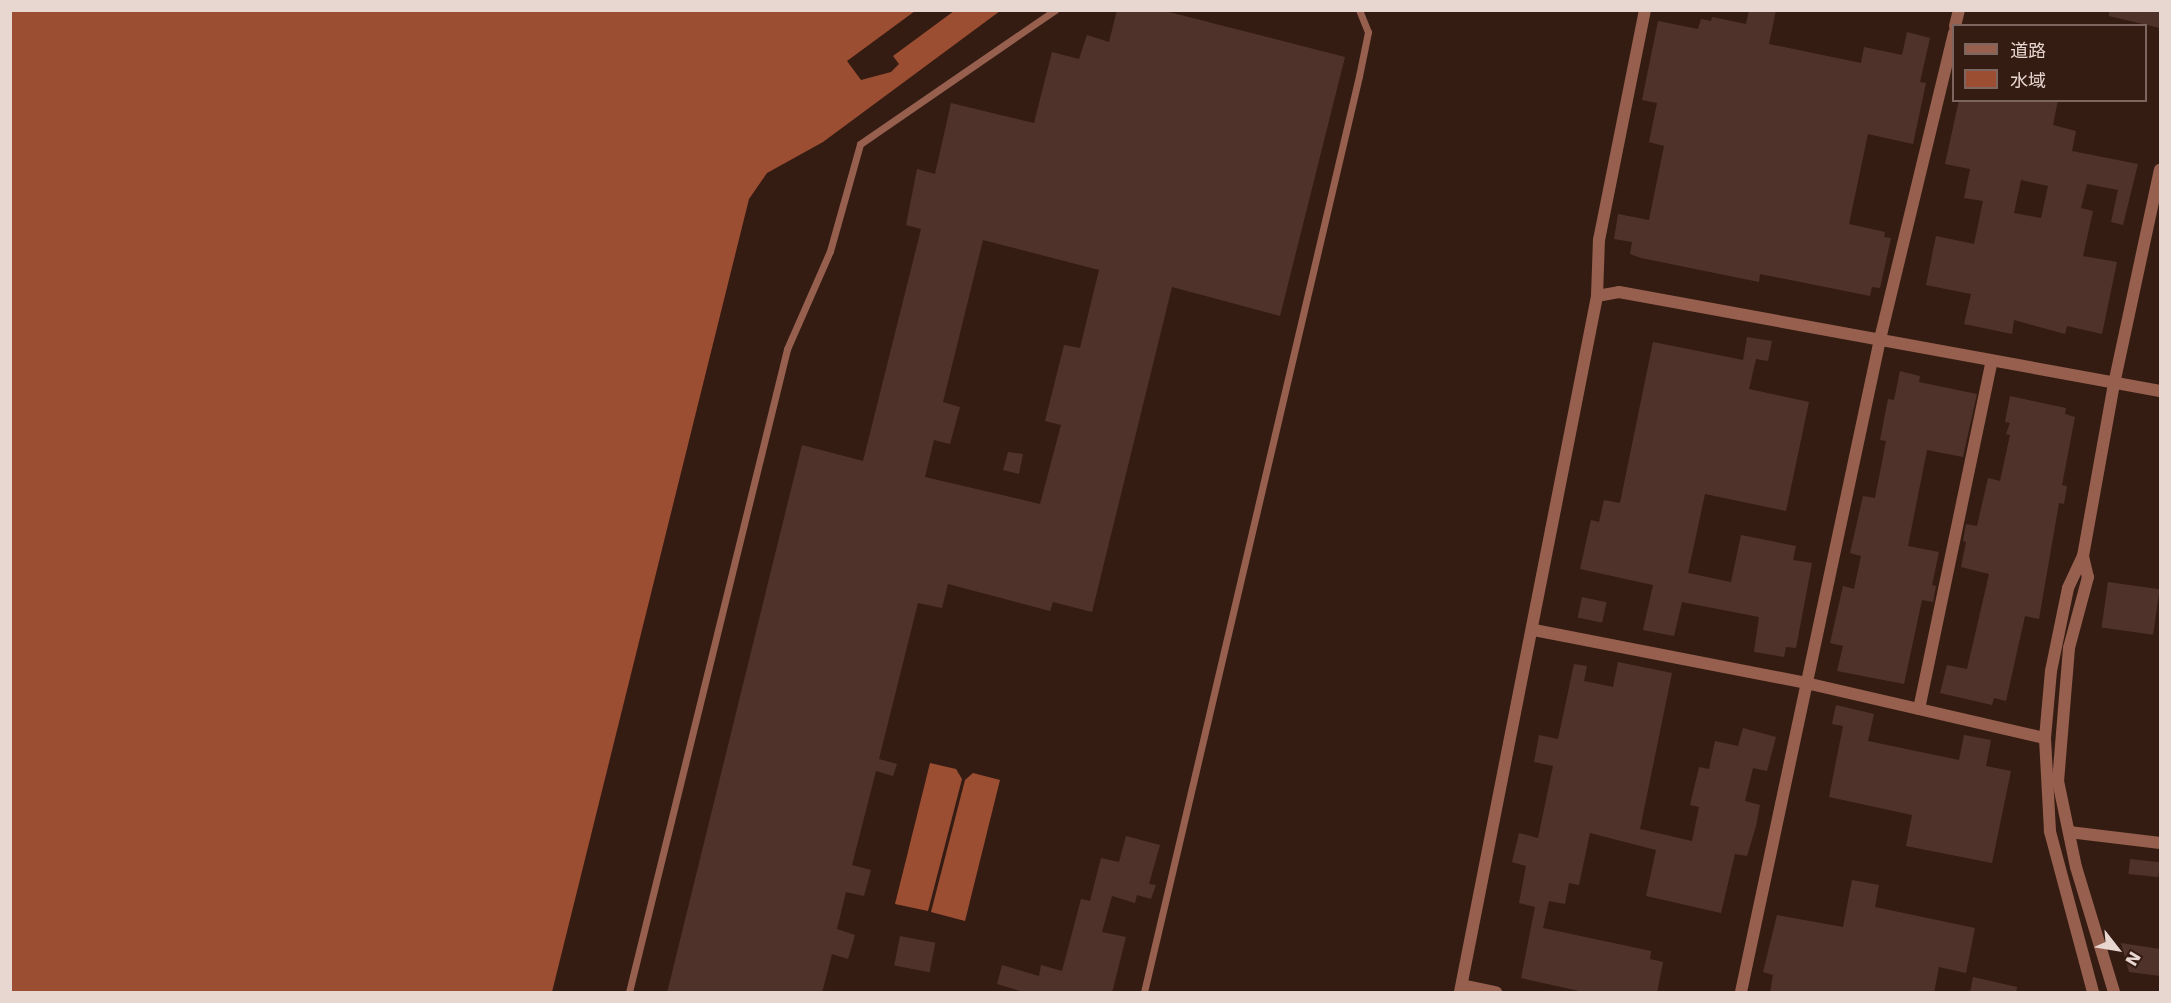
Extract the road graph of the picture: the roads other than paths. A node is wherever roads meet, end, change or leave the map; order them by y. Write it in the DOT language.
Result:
graph roads {
  1 [pos="1055,10"];
  2 [pos="1359,10"];
  3 [pos="1645,10"];
  4 [pos="1952,37"];
  5 [pos="2160,170"];
  6 [pos="1597,296"];
  7 [pos="1880,339"];
  8 [pos="1992,361"];
  9 [pos="2114,384"];
  10 [pos="2160,391"];
  11 [pos="2084,556"];
  12 [pos="1534,630"];
  13 [pos="1806,683"];
  14 [pos="1919,710"];
  15 [pos="2045,738"];
  16 [pos="2069,832"];
  17 [pos="2160,843"];
  18 [pos="1461,989"];
  19 [pos="629,993"];
  20 [pos="1144,993"];
  21 [pos="1496,993"];
  22 [pos="1741,993"];
  23 [pos="2093,993"];
  24 [pos="2114,993"];
  1 -- 19 [label="lane"];
  2 -- 20 [label="lane"];
  3 -- 6 [label="street"];
  4 -- 7 [label="street"];
  5 -- 9 [label="street"];
  6 -- 7 [label="street"];
  6 -- 12 [label="street"];
  7 -- 8 [label="street"];
  7 -- 13 [label="street"];
  8 -- 9 [label="street"];
  8 -- 14 [label="street"];
  9 -- 10 [label="street"];
  9 -- 11 [label="street"];
  11 -- 15 [label="street"];
  11 -- 16 [label="street"];
  12 -- 13 [label="street"];
  12 -- 18 [label="street"];
  13 -- 14 [label="street"];
  13 -- 22 [label="street"];
  14 -- 15 [label="street"];
  15 -- 23 [label="street"];
  16 -- 17 [label="street"];
  16 -- 24 [label="street"];
  18 -- 21 [label="street"];
}
